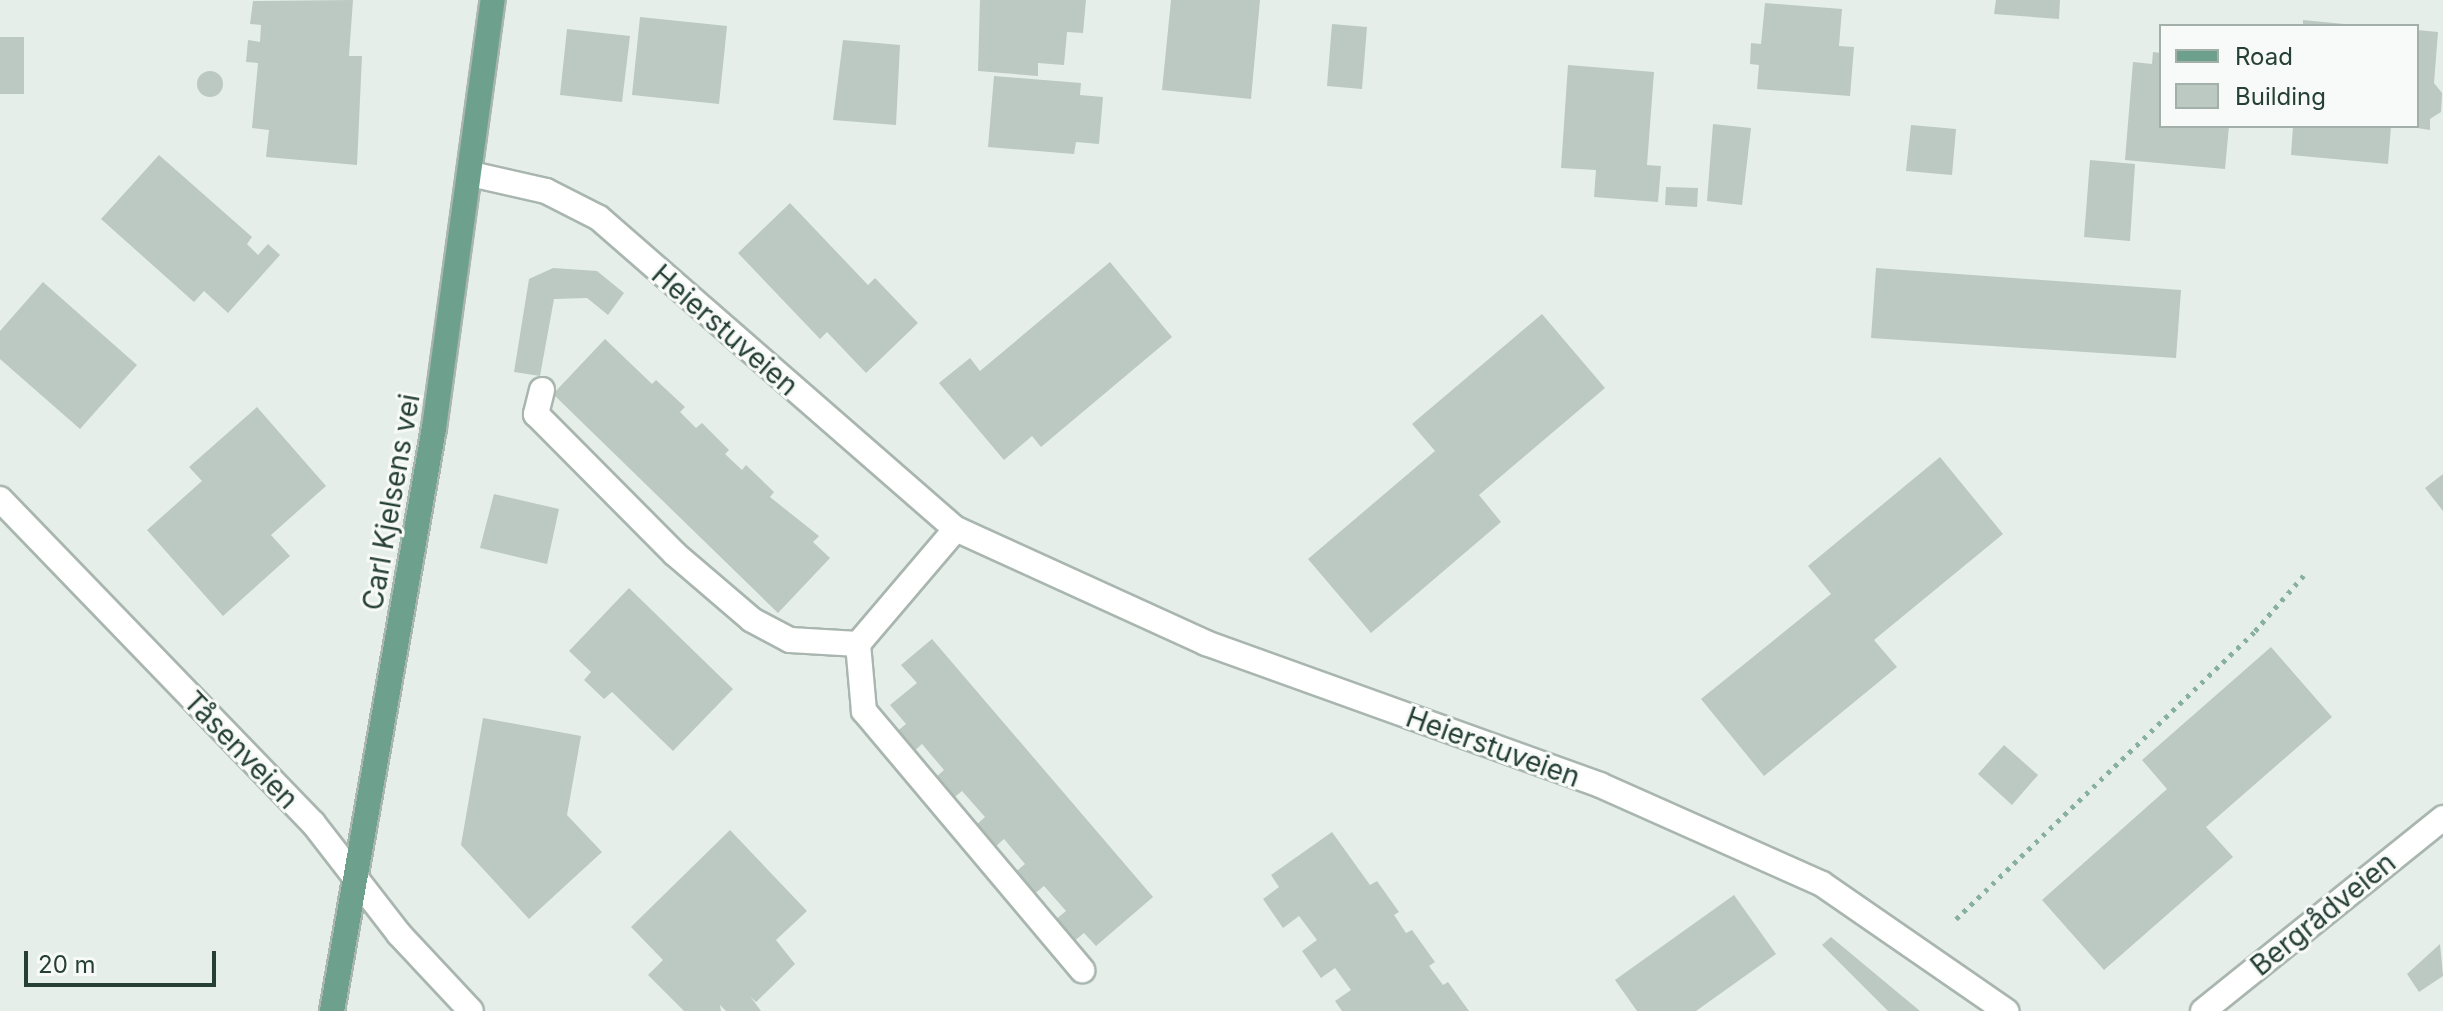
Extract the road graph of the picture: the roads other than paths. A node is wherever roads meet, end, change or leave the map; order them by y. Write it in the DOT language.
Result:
graph roads {
  1 [pos="493,0"];
  2 [pos="471,174"];
  3 [pos="542,390"];
  4 [pos="0,499"];
  5 [pos="956,529"];
  6 [pos="858,644"];
  7 [pos="2443,818"];
  8 [pos="358,884"];
  9 [pos="1082,970"];
  10 [pos="332,1011"];
  11 [pos="471,1011"];
  12 [pos="2006,1011"];
  13 [pos="2203,1011"];
  1 -- 2 [label="main road, Carl Kjelsens vei"];
  2 -- 5 [label="street, Heierstuveien"];
  2 -- 8 [label="main road, Carl Kjelsens vei"];
  3 -- 6 [label="street"];
  4 -- 8 [label="street, Tåsenveien"];
  5 -- 6 [label="street"];
  5 -- 12 [label="street, Heierstuveien"];
  6 -- 9 [label="street"];
  7 -- 13 [label="street, Bergrådveien"];
  8 -- 10 [label="main road, Carl Kjelsens vei"];
  8 -- 11 [label="street, Tåsenveien"];
}
